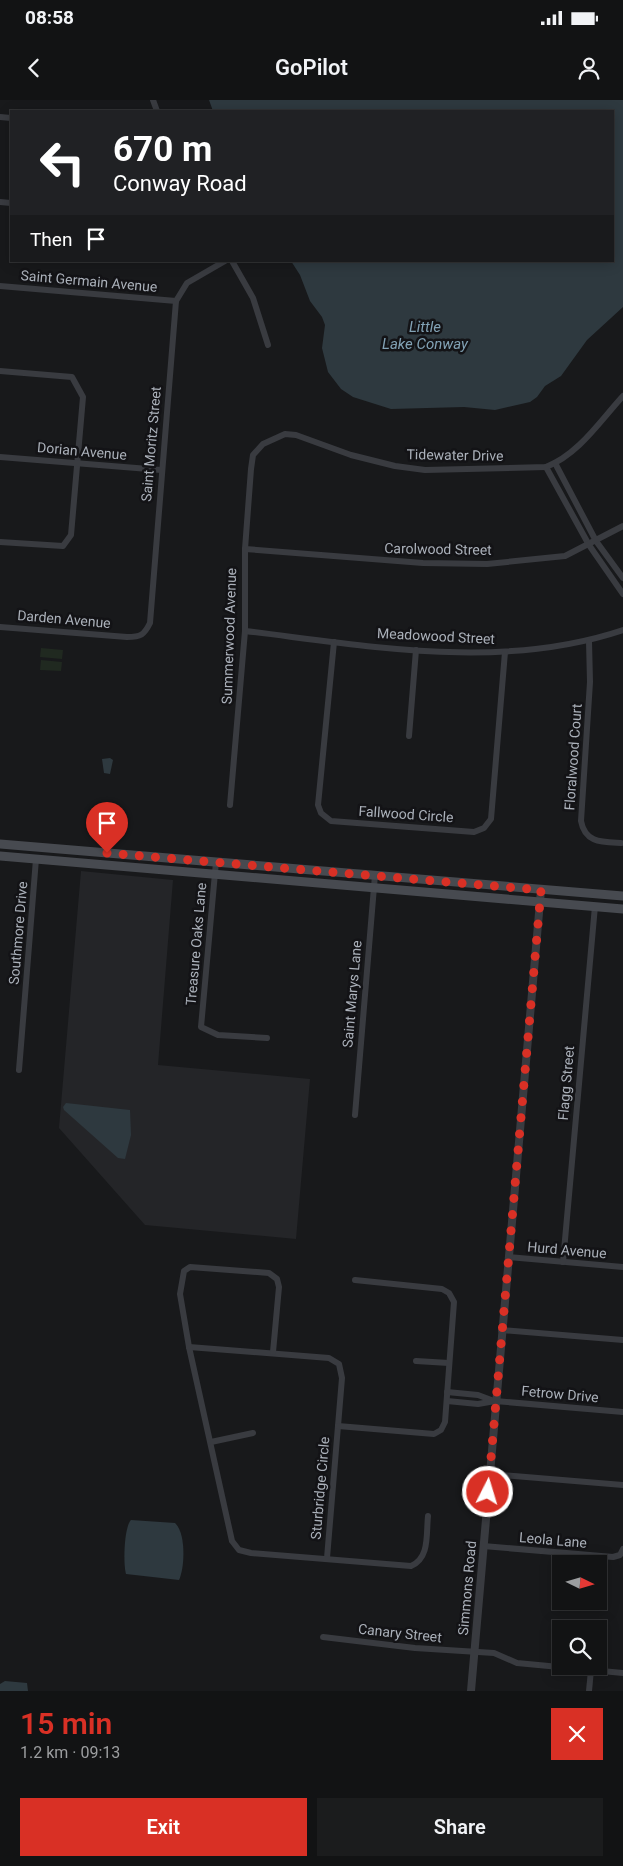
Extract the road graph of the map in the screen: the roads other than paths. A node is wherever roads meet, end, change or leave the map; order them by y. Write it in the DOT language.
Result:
graph roads {
  1 [pos="222,262"];
  2 [pos="233,262"];
  3 [pos="0,286"];
  4 [pos="176,301"];
  5 [pos="268,345"];
  6 [pos="0,371"];
  7 [pos="623,396"];
  8 [pos="0,457"];
  9 [pos="77,463"];
  10 [pos="556,463"];
  11 [pos="546,466"];
  12 [pos="252,469"];
  13 [pos="161,470"];
  14 [pos="623,526"];
  15 [pos="596,541"];
  16 [pos="0,542"];
  17 [pos="589,545"];
  18 [pos="245,549"];
  19 [pos="623,578"];
  20 [pos="623,594"];
  21 [pos="0,627"];
  22 [pos="623,630"];
  23 [pos="245,631"];
  24 [pos="127,637"];
  25 [pos="334,642"];
  26 [pos="589,642"];
  27 [pos="416,650"];
  28 [pos="505,652"];
  29 [pos="409,736"];
  30 [pos="230,805"];
  31 [pos="622,843"];
  32 [pos="0,844"];
  33 [pos="40,847"];
  34 [pos="0,849"];
  35 [pos="93,852"];
  36 [pos="107,853"];
  37 [pos="0,856"];
  38 [pos="36,859"];
  39 [pos="216,862"];
  40 [pos="103,864"];
  41 [pos="215,874"];
  42 [pos="374,876"];
  43 [pos="374,888"];
  44 [pos="541,890"];
  45 [pos="623,896"];
  46 [pos="540,902"];
  47 [pos="595,906"];
  48 [pos="623,909"];
  49 [pos="267,1038"];
  50 [pos="19,1070"];
  51 [pos="355,1115"];
  52 [pos="508,1257"];
  53 [pos="563,1262"];
  54 [pos="623,1267"];
  55 [pos="355,1280"];
  56 [pos="501,1330"];
  57 [pos="623,1340"];
  58 [pos="189,1347"];
  59 [pos="273,1352"];
  60 [pos="416,1362"];
  61 [pos="449,1363"];
  62 [pos="447,1392"];
  63 [pos="447,1401"];
  64 [pos="495,1402"];
  65 [pos="623,1412"];
  66 [pos="338,1426"];
  67 [pos="253,1433"];
  68 [pos="211,1442"];
  69 [pos="489,1474"];
  70 [pos="623,1485"];
  71 [pos="428,1516"];
  72 [pos="483,1546"];
  73 [pos="622,1552"];
  74 [pos="327,1558"];
  75 [pos="323,1637"];
  76 [pos="474,1652"];
  77 [pos="552,1666"];
  78 [pos="607,1671"];
  79 [pos="623,1672"];
  80 [pos="591,1675"];
  81 [pos="471,1691"];
  82 [pos="589,1691"];
  1 -- 4 [label="street"];
  2 -- 5 [label="street"];
  3 -- 4 [label="street, Saint Germain Avenue"];
  4 -- 13 [label="street, Saint Moritz Street"];
  6 -- 9 [label="street"];
  7 -- 10 [label="street, Tidewater Drive"];
  8 -- 9 [label="street, Dorian Avenue"];
  9 -- 13 [label="street, Dorian Avenue"];
  9 -- 16 [label="street"];
  10 -- 11 [label="street, Tidewater Drive"];
  10 -- 15 [label="street"];
  11 -- 12 [label="street, Tidewater Drive"];
  11 -- 17 [label="street"];
  12 -- 18 [label="street, Summerwood Avenue"];
  13 -- 24 [label="street, Saint Moritz Street"];
  14 -- 15 [label="street, Carolwood Street"];
  15 -- 17 [label="street, Carolwood Street"];
  15 -- 19 [label="street"];
  17 -- 18 [label="street, Carolwood Street"];
  17 -- 20 [label="street"];
  18 -- 23 [label="street, Summerwood Avenue"];
  21 -- 24 [label="street, Darden Avenue"];
  22 -- 26 [label="street, Meadowood Street"];
  23 -- 25 [label="street, Meadowood Street"];
  23 -- 30 [label="street, Summerwood Avenue"];
  25 -- 27 [label="street, Meadowood Street"];
  25 -- 28 [label="street, Fallwood Circle"];
  26 -- 28 [label="street, Meadowood Street"];
  26 -- 31 [label="street, Floralwood Court"];
  27 -- 28 [label="street, Meadowood Street"];
  27 -- 29 [label="street"];
  32 -- 33 [label="main road"];
  33 -- 34 [label="main road"];
  33 -- 35 [label="main road"];
  35 -- 36 [label="main road"];
  35 -- 40 [label="street"];
  36 -- 39 [label="main road"];
  36 -- 40 [label="street"];
  37 -- 38 [label="main road"];
  38 -- 40 [label="main road"];
  38 -- 50 [label="street, Southmore Drive"];
  39 -- 41 [label="street, Treasure Oaks Lane"];
  39 -- 42 [label="main road"];
  40 -- 41 [label="main road"];
  41 -- 43 [label="main road"];
  41 -- 49 [label="street, Treasure Oaks Lane"];
  42 -- 43 [label="street, Saint Marys Lane"];
  42 -- 44 [label="main road"];
  43 -- 46 [label="main road"];
  43 -- 51 [label="street, Saint Marys Lane"];
  44 -- 45 [label="main road"];
  44 -- 46 [label="street, Simmons Road"];
  46 -- 47 [label="main road"];
  46 -- 52 [label="street, Simmons Road"];
  47 -- 48 [label="main road"];
  47 -- 53 [label="street, Flagg Street"];
  52 -- 53 [label="street, Hurd Avenue"];
  52 -- 56 [label="street, Simmons Road"];
  53 -- 54 [label="street, Hurd Avenue"];
  55 -- 61 [label="street"];
  56 -- 57 [label="street"];
  56 -- 64 [label="street, Simmons Road"];
  58 -- 59 [label="street, Sturbridge Circle"];
  58 -- 59 [label="street"];
  58 -- 68 [label="street, Sturbridge Circle"];
  59 -- 66 [label="street, Sturbridge Circle"];
  60 -- 61 [label="street"];
  61 -- 62 [label="street"];
  62 -- 63 [label="street"];
  62 -- 64 [label="street"];
  63 -- 64 [label="street"];
  63 -- 66 [label="street"];
  64 -- 65 [label="street, Fetrow Drive"];
  64 -- 69 [label="street, Simmons Road"];
  66 -- 74 [label="street, Sturbridge Circle"];
  67 -- 68 [label="street"];
  68 -- 74 [label="street, Sturbridge Circle"];
  69 -- 70 [label="street"];
  69 -- 72 [label="street, Simmons Road"];
  71 -- 74 [label="street"];
  72 -- 73 [label="street, Leola Lane"];
  72 -- 76 [label="street, Simmons Road"];
  75 -- 76 [label="street, Canary Street"];
  76 -- 77 [label="street, Canary Street"];
  76 -- 81 [label="street, Simmons Road"];
  78 -- 79 [label="street, Canary Street"];
  80 -- 82 [label="street"];
}
